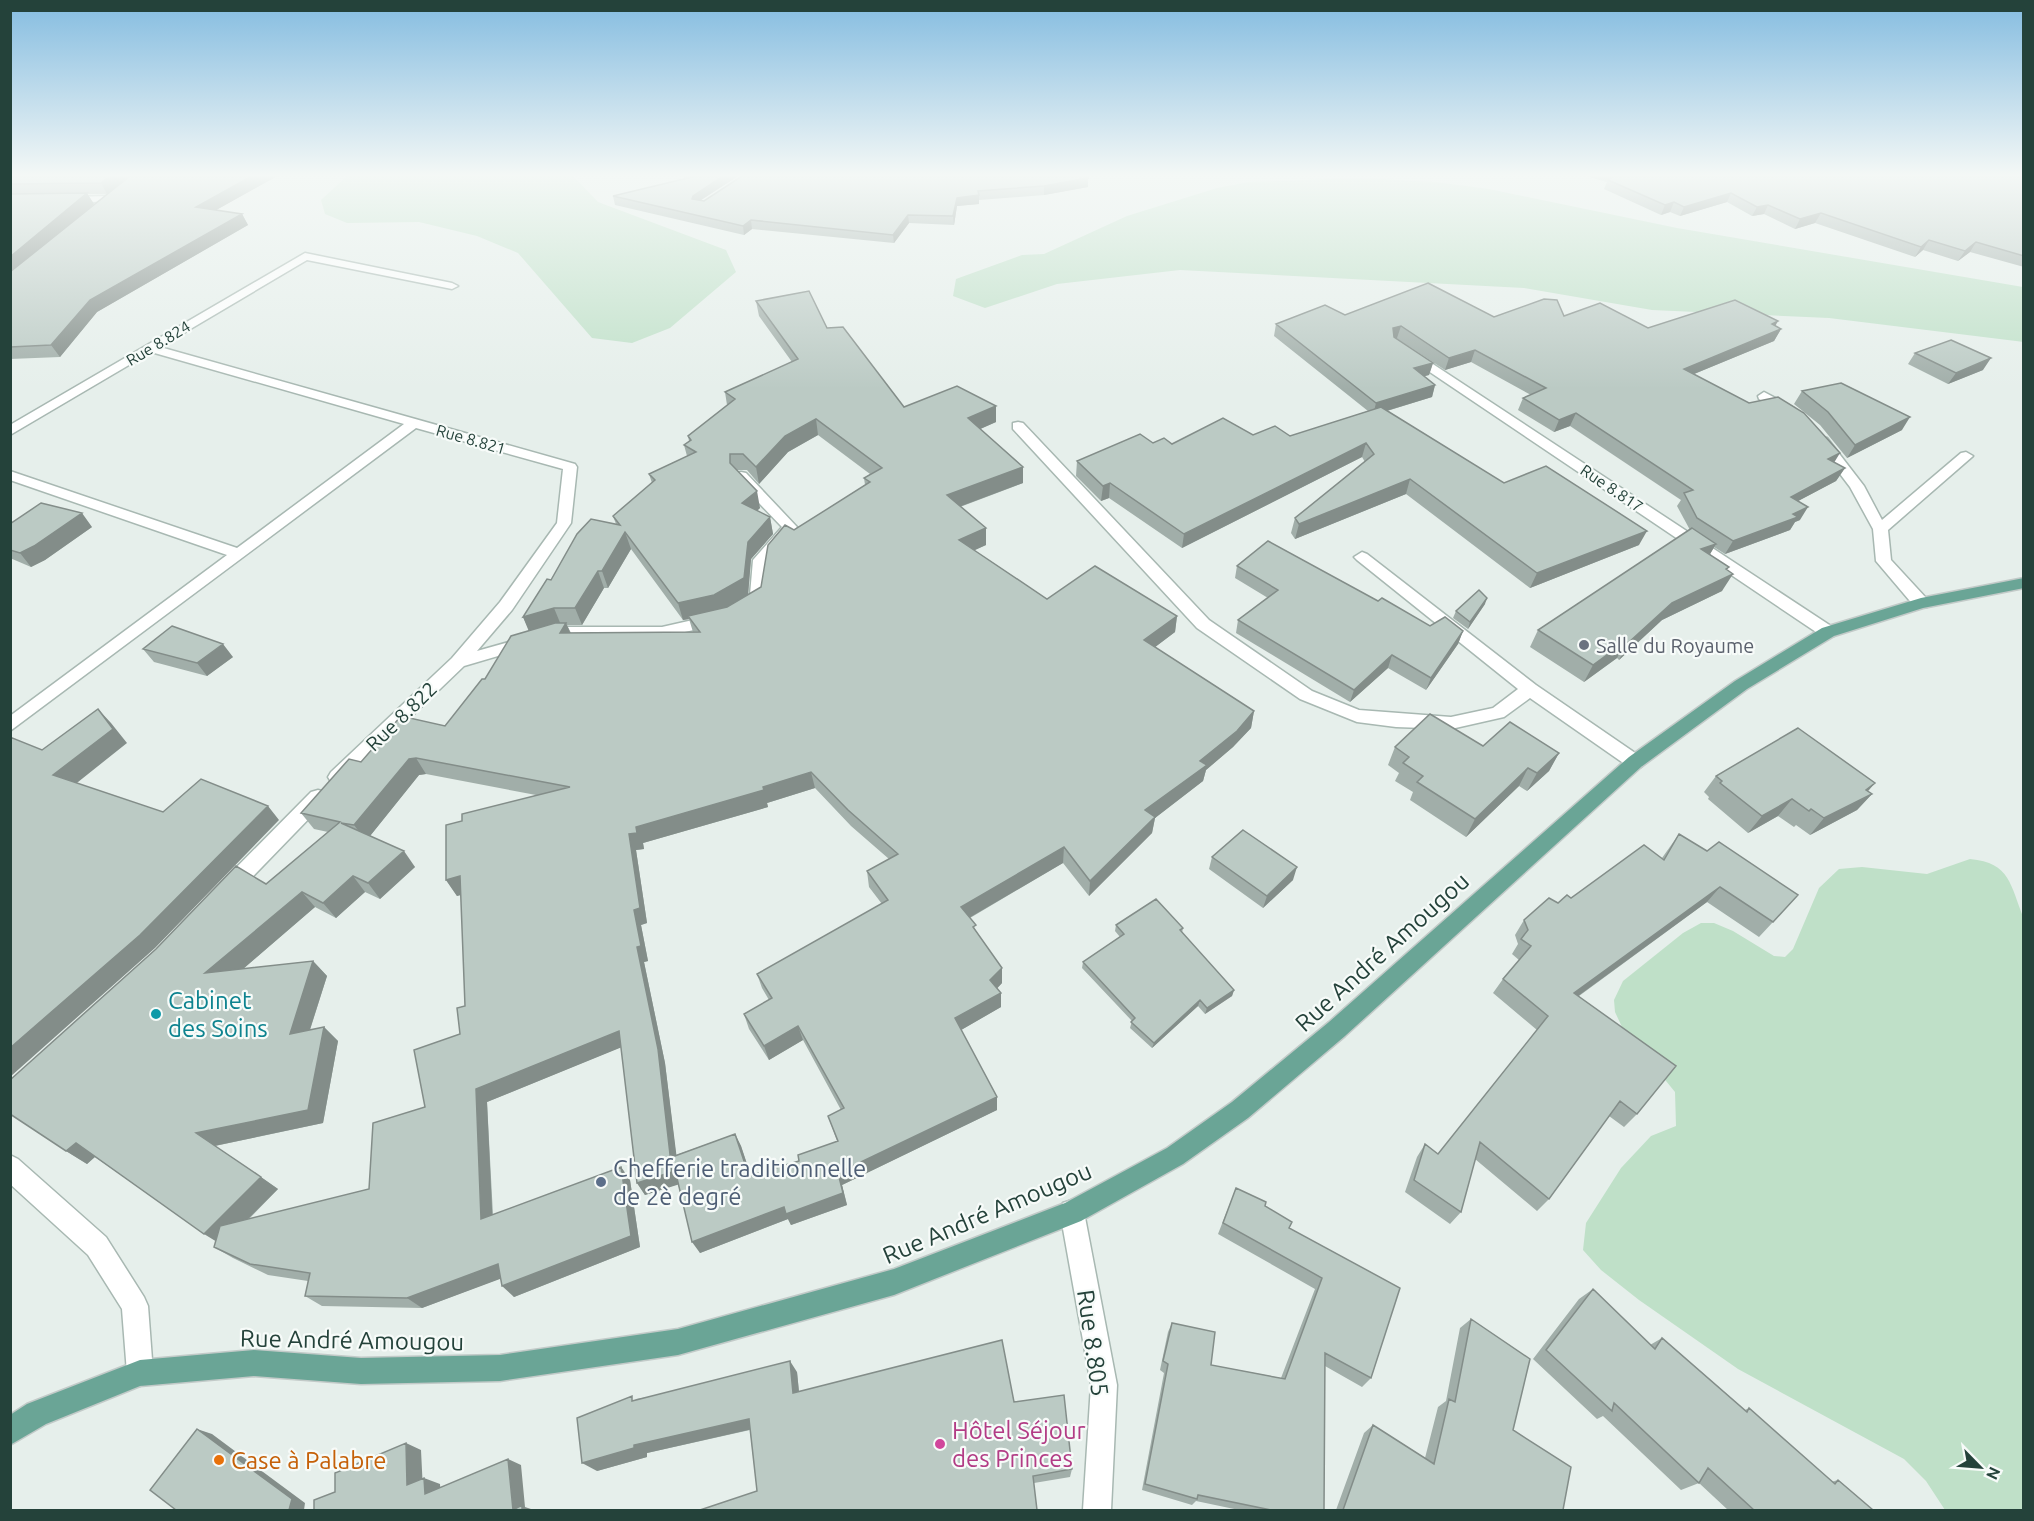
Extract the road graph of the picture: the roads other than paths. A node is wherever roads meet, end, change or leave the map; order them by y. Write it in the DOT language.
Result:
graph roads {
  1 [pos="452,286"];
  2 [pos="1396,344"];
  3 [pos="150,348"];
  4 [pos="1764,396"];
  5 [pos="414,423"];
  6 [pos="1018,426"];
  7 [pos="10,431"];
  8 [pos="1966,456"];
  9 [pos="10,475"];
  10 [pos="740,475"];
  11 [pos="1880,529"];
  12 [pos="239,554"];
  13 [pos="1362,557"];
  14 [pos="2024,583"];
  15 [pos="1921,603"];
  16 [pos="1828,632"];
  17 [pos="458,662"];
  18 [pos="1530,689"];
  19 [pos="10,725"];
  20 [pos="1635,762"];
  21 [pos="213,906"];
  22 [pos="10,1167"];
  23 [pos="1072,1212"];
  24 [pos="140,1372"];
  25 [pos="10,1431"];
  26 [pos="1097,1510"];
  1 -- 3 [label="street, Rue 8.824"];
  2 -- 16 [label="street, Rue 8.817"];
  3 -- 5 [label="street, Rue 8.821"];
  3 -- 7 [label="street, Rue 8.824"];
  4 -- 11 [label="street"];
  5 -- 12 [label="street"];
  5 -- 17 [label="street, Rue 8.821"];
  6 -- 18 [label="street"];
  8 -- 11 [label="street"];
  9 -- 12 [label="street"];
  10 -- 17 [label="street, Rue 8.822"];
  11 -- 15 [label="street"];
  12 -- 19 [label="street"];
  13 -- 18 [label="street"];
  14 -- 15 [label="main road, Rue André Amougou"];
  15 -- 16 [label="main road, Rue André Amougou"];
  16 -- 20 [label="main road, Rue André Amougou"];
  17 -- 21 [label="street, Rue 8.822"];
  18 -- 20 [label="street"];
  20 -- 23 [label="main road, Rue André Amougou"];
  22 -- 24 [label="street"];
  23 -- 24 [label="main road, Rue André Amougou"];
  23 -- 26 [label="street, Rue 8.805"];
  24 -- 25 [label="main road, Rue André Amougou"];
}
